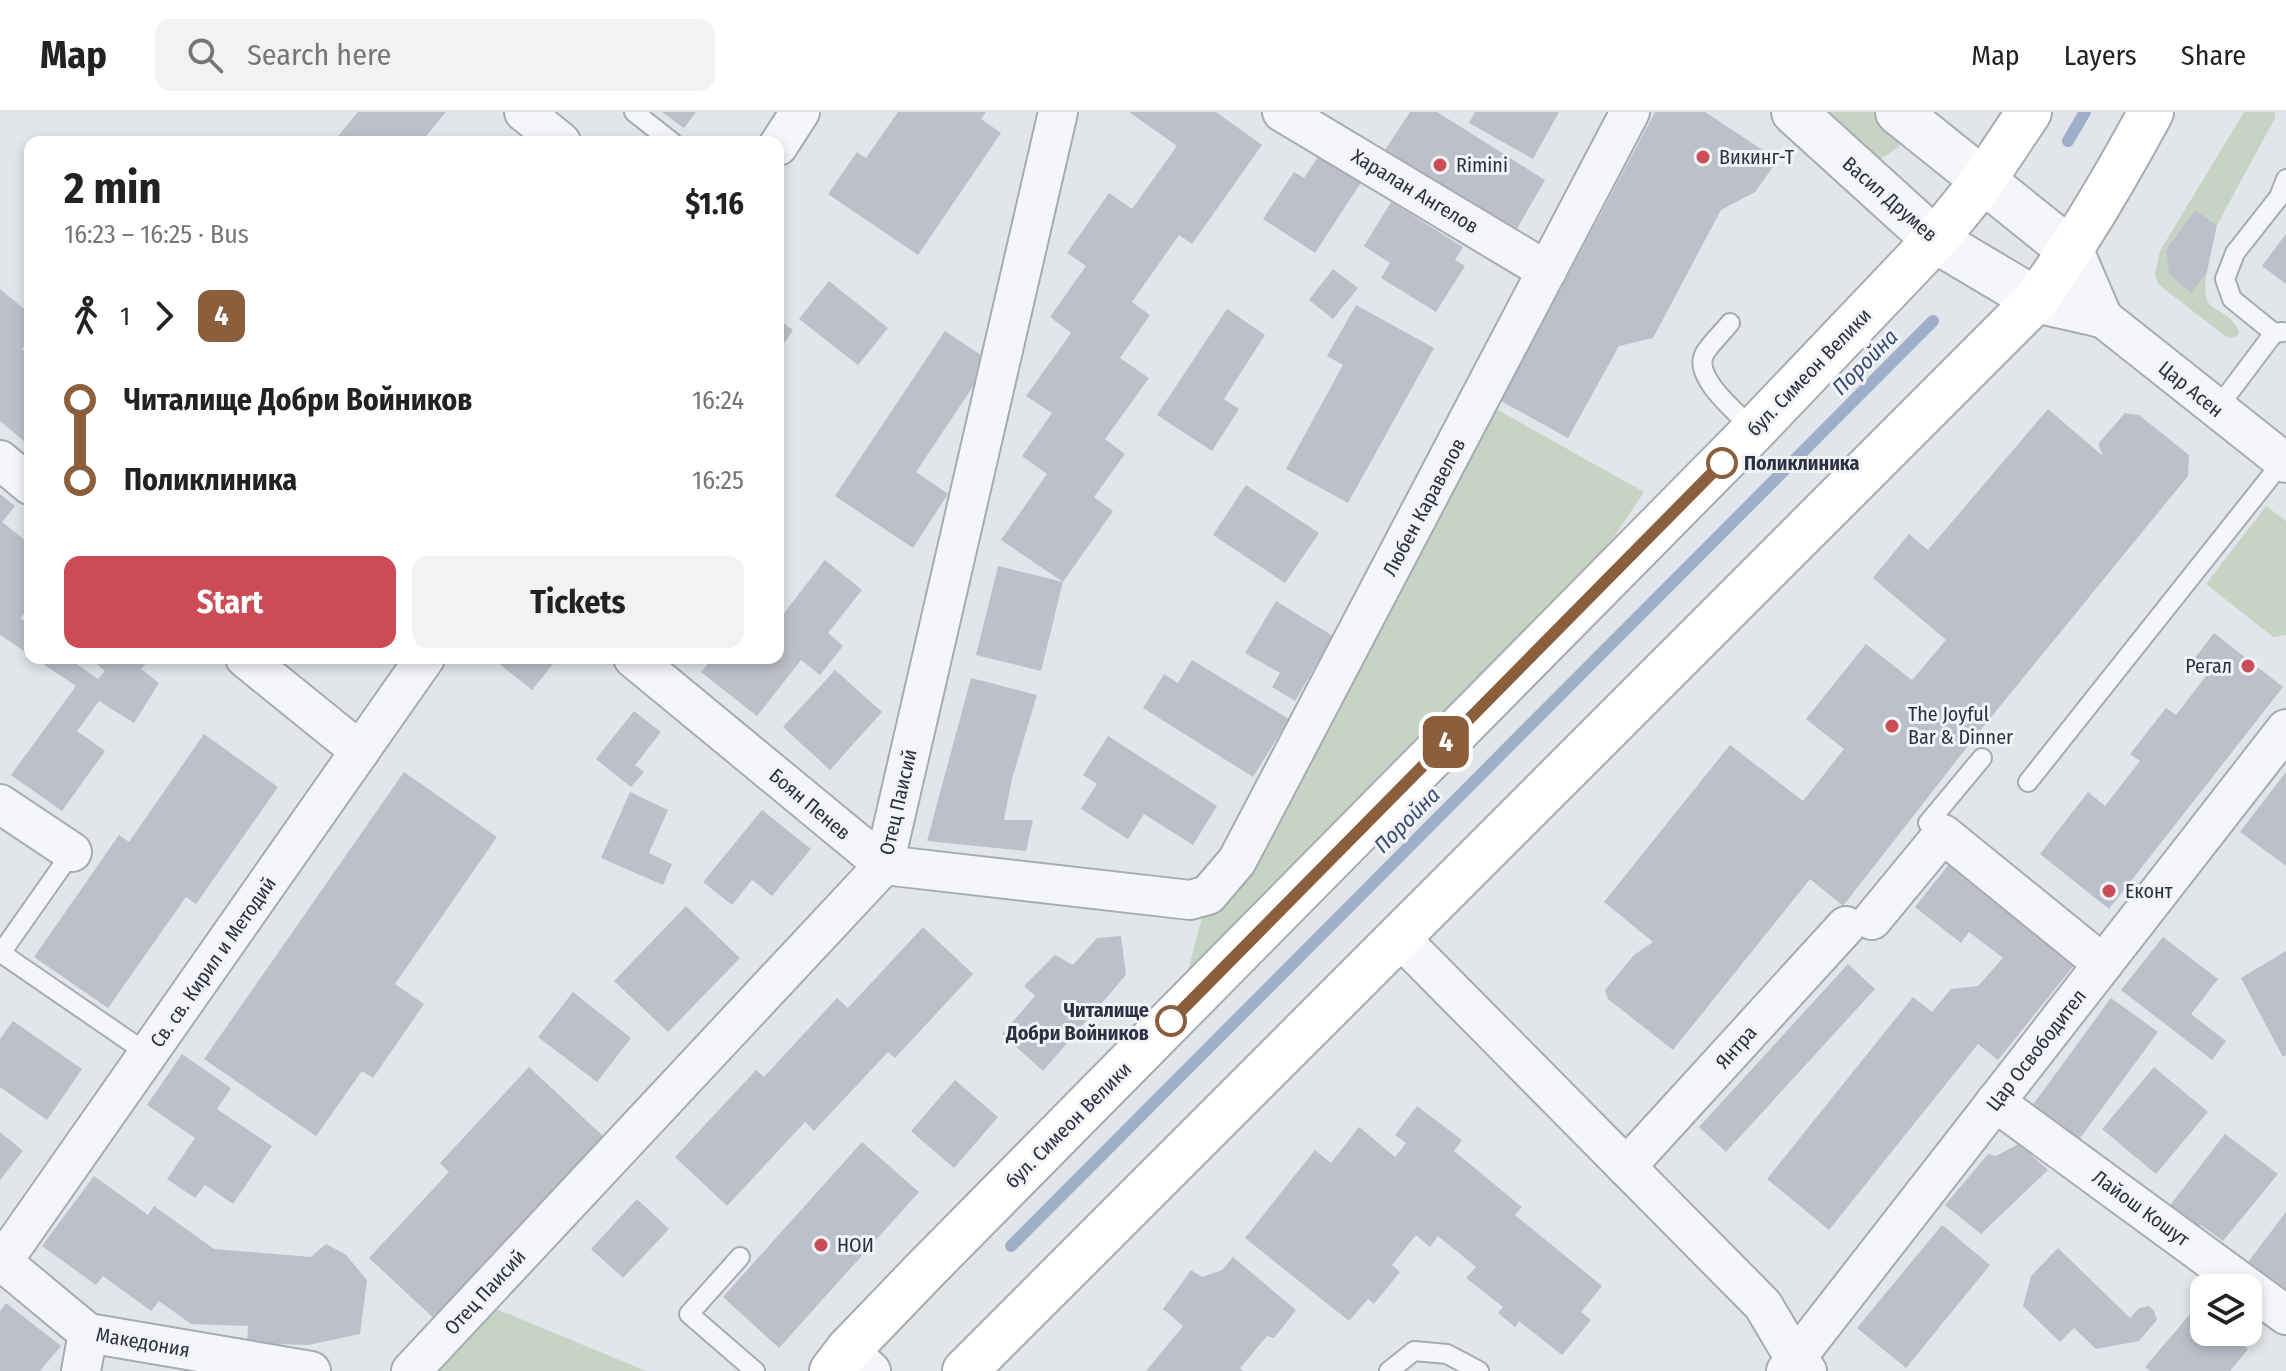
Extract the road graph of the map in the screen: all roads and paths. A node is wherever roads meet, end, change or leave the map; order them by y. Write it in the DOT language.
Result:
graph roads {
  1 [pos="524,112"];
  2 [pos="634,112"];
  3 [pos="800,112"];
  4 [pos="1058,112"];
  5 [pos="1282,112"];
  6 [pos="1630,112"];
  7 [pos="1794,112"];
  8 [pos="1898,112"];
  9 [pos="2029,112"];
  10 [pos="2151,112"];
  11 [pos="554,136"];
  12 [pos="664,136"];
  13 [pos="784,137"];
  14 [pos="2286,179"];
  15 [pos="1983,181"];
  16 [pos="1935,240"];
  17 [pos="2071,251"];
  18 [pos="1547,271"];
  19 [pos="2036,300"];
  20 [pos="2098,314"];
  21 [pos="1730,323"];
  22 [pos="2280,332"];
  23 [pos="2216,410"];
  24 [pos="1754,430"];
  25 [pos="0,460"];
  26 [pos="2284,462"];
  27 [pos="24,480"];
  28 [pos="252,664"];
  29 [pos="421,664"];
  30 [pos="640,664"];
  31 [pos="2286,729"];
  32 [pos="360,751"];
  33 [pos="1982,758"];
  34 [pos="2028,782"];
  35 [pos="0,804"];
  36 [pos="1943,834"];
  37 [pos="72,852"];
  38 [pos="884,865"];
  39 [pos="1400,938"];
  40 [pos="2103,964"];
  41 [pos="148,1054"];
  42 [pos="1995,1102"];
  43 [pos="1626,1167"];
  44 [pos="740,1257"];
  45 [pos="1,1262"];
  46 [pos="2286,1315"];
  47 [pos="88,1333"];
  48 [pos="850,1364"];
  49 [pos="1796,1367"];
  50 [pos="81,1371"];
  51 [pos="311,1371"];
  52 [pos="411,1371"];
  53 [pos="755,1371"];
  54 [pos="965,1371"];
  55 [pos="1389,1371"];
  56 [pos="1479,1371"];
  1 -- 11 [label="street"];
  2 -- 12 [label="lane"];
  3 -- 13 [label="street"];
  4 -- 38 [label="street, Отец Паисий"];
  5 -- 18 [label="street, Харалан Ангелов"];
  6 -- 18 [label="street, Любен Каравелов"];
  7 -- 16 [label="street, Васил Друмев"];
  8 -- 15 [label="street"];
  9 -- 15 [label="main road, бул. Симеон Велики"];
  10 -- 17 [label="main road"];
  14 -- 22 [label="lane"];
  15 -- 16 [label="main road, бул. Симеон Велики"];
  15 -- 17 [label="street"];
  16 -- 19 [label="street, Васил Друмев"];
  16 -- 24 [label="main road, бул. Симеон Велики"];
  17 -- 19 [label="main road"];
  17 -- 20 [label="street, Цар Асен"];
  18 -- 38 [label="street, Любен Каравелов"];
  19 -- 20 [label="street, Цар Асен"];
  19 -- 39 [label="main road"];
  20 -- 23 [label="street, Цар Асен"];
  21 -- 24 [label="lane"];
  22 -- 23 [label="lane"];
  23 -- 26 [label="street, Цар Асен"];
  24 -- 48 [label="main road, бул. Симеон Велики"];
  25 -- 27 [label="street"];
  26 -- 34 [label="lane"];
  28 -- 32 [label="street"];
  29 -- 32 [label="street, Св. св. Кирил и Методий"];
  30 -- 38 [label="street, Боян Пенев"];
  31 -- 40 [label="street, Цар Освободител"];
  32 -- 41 [label="street, Св. св. Кирил и Методий"];
  33 -- 36 [label="lane"];
  35 -- 37 [label="street"];
  36 -- 40 [label="street"];
  36 -- 43 [label="street, Янтра"];
  37 -- 41 [label="lane"];
  38 -- 52 [label="street, Отец Паисий"];
  39 -- 43 [label="street"];
  39 -- 54 [label="main road"];
  40 -- 42 [label="street, Цар Освободител"];
  41 -- 45 [label="street, Св. св. Кирил и Методий"];
  42 -- 46 [label="street, Лайош Кошут"];
  42 -- 49 [label="street, Цар Освободител"];
  43 -- 49 [label="street"];
  44 -- 53 [label="lane"];
  45 -- 47 [label="street, Македония"];
  47 -- 50 [label="street"];
  47 -- 51 [label="street, Македония"];
  55 -- 56 [label="lane"];
}
